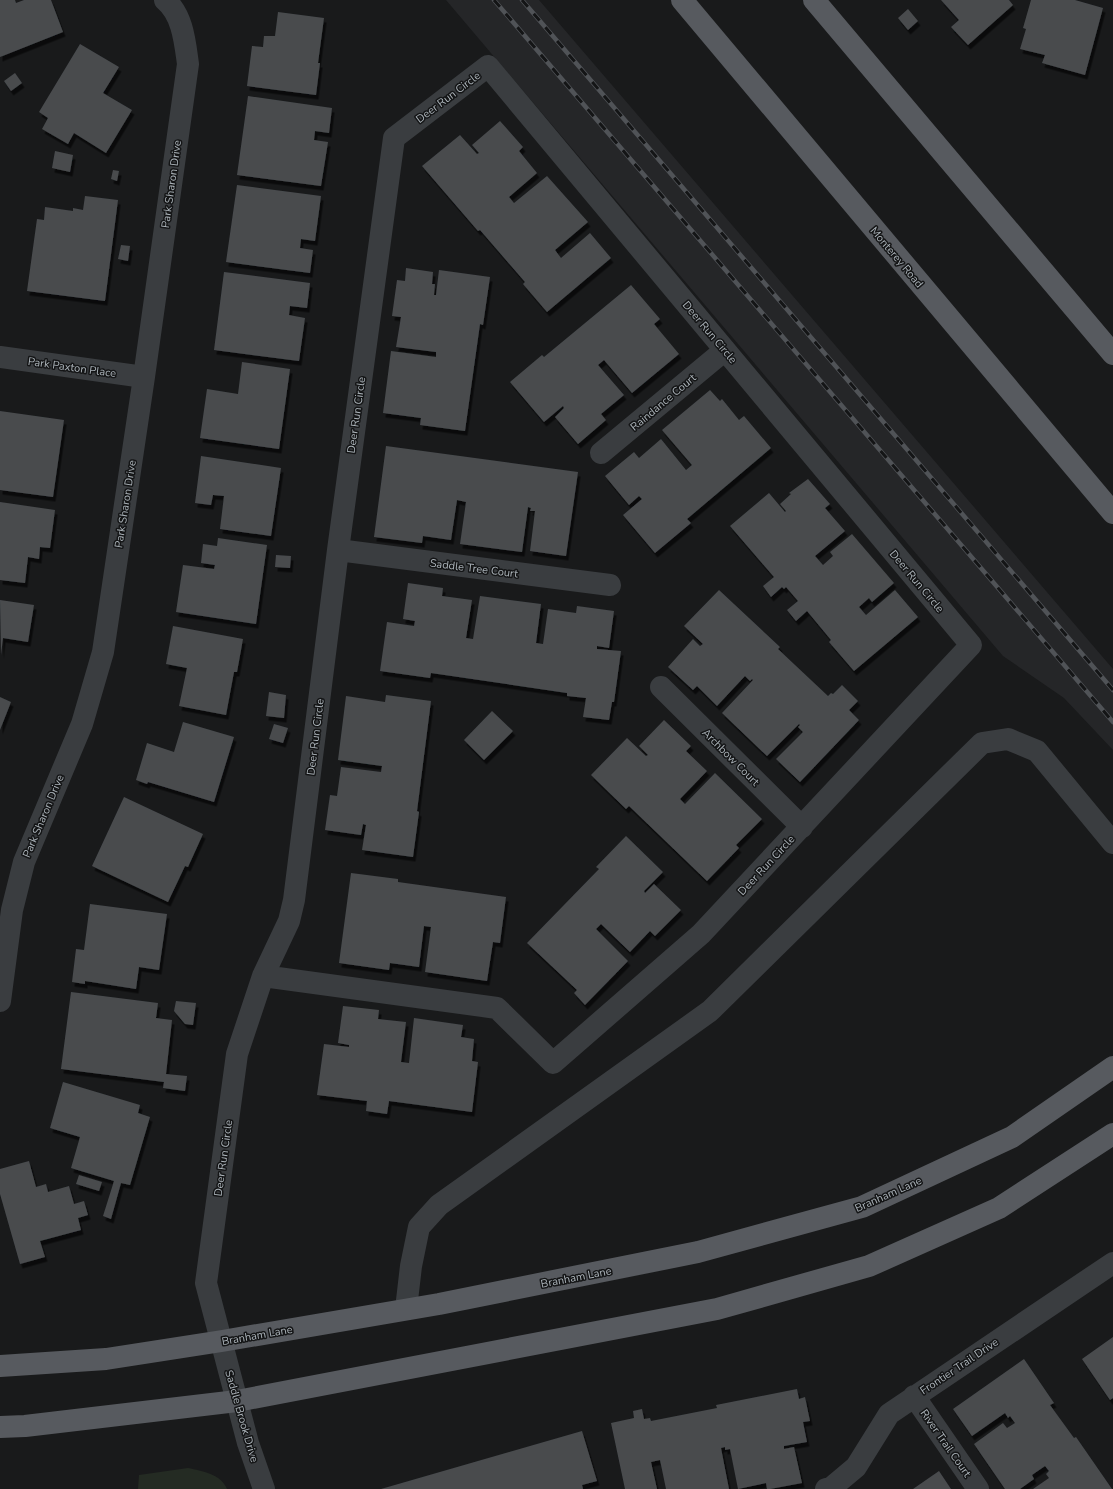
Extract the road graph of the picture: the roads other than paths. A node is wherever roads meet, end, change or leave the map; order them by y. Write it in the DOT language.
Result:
graph roads {
  1 [pos="165,0"];
  2 [pos="682,0"];
  3 [pos="814,0"];
  4 [pos="725,350"];
  5 [pos="1113,354"];
  6 [pos="0,357"];
  7 [pos="144,377"];
  8 [pos="601,453"];
  9 [pos="1113,513"];
  10 [pos="338,550"];
  11 [pos="610,585"];
  12 [pos="661,687"];
  13 [pos="802,827"];
  14 [pos="1113,843"];
  15 [pos="263,976"];
  16 [pos="0,1001"];
  17 [pos="1113,1067"];
  18 [pos="1113,1134"];
  19 [pos="1113,1263"];
  20 [pos="406,1309"];
  21 [pos="222,1342"];
  22 [pos="0,1366"];
  23 [pos="914,1396"];
  24 [pos="237,1401"];
  25 [pos="0,1427"];
  26 [pos="264,1489"];
  27 [pos="826,1489"];
  28 [pos="978,1489"];
  1 -- 7 [label="street, Park Sharon Drive"];
  2 -- 9 [label="main road, Monterey Road"];
  3 -- 5 [label="main road"];
  4 -- 8 [label="street, Raindance Court"];
  4 -- 10 [label="street, Deer Run Circle"];
  4 -- 13 [label="street, Deer Run Circle"];
  6 -- 7 [label="street, Park Paxton Place"];
  7 -- 16 [label="street, Park Sharon Drive"];
  10 -- 11 [label="street, Saddle Tree Court"];
  10 -- 15 [label="street, Deer Run Circle"];
  12 -- 13 [label="street, Archbow Court"];
  13 -- 15 [label="street, Deer Run Circle"];
  14 -- 20 [label="street"];
  15 -- 21 [label="street, Deer Run Circle"];
  17 -- 20 [label="main road, Branham Lane"];
  18 -- 24 [label="main road"];
  19 -- 23 [label="street, Frontier Trail Drive"];
  20 -- 21 [label="main road, Branham Lane"];
  21 -- 22 [label="main road, Branham Lane"];
  21 -- 24 [label="street, Saddle Brook Drive"];
  23 -- 27 [label="street, Frontier Trail Drive"];
  23 -- 28 [label="street, River Trail Court"];
  24 -- 25 [label="main road"];
  24 -- 26 [label="street, Saddle Brook Drive"];
}
